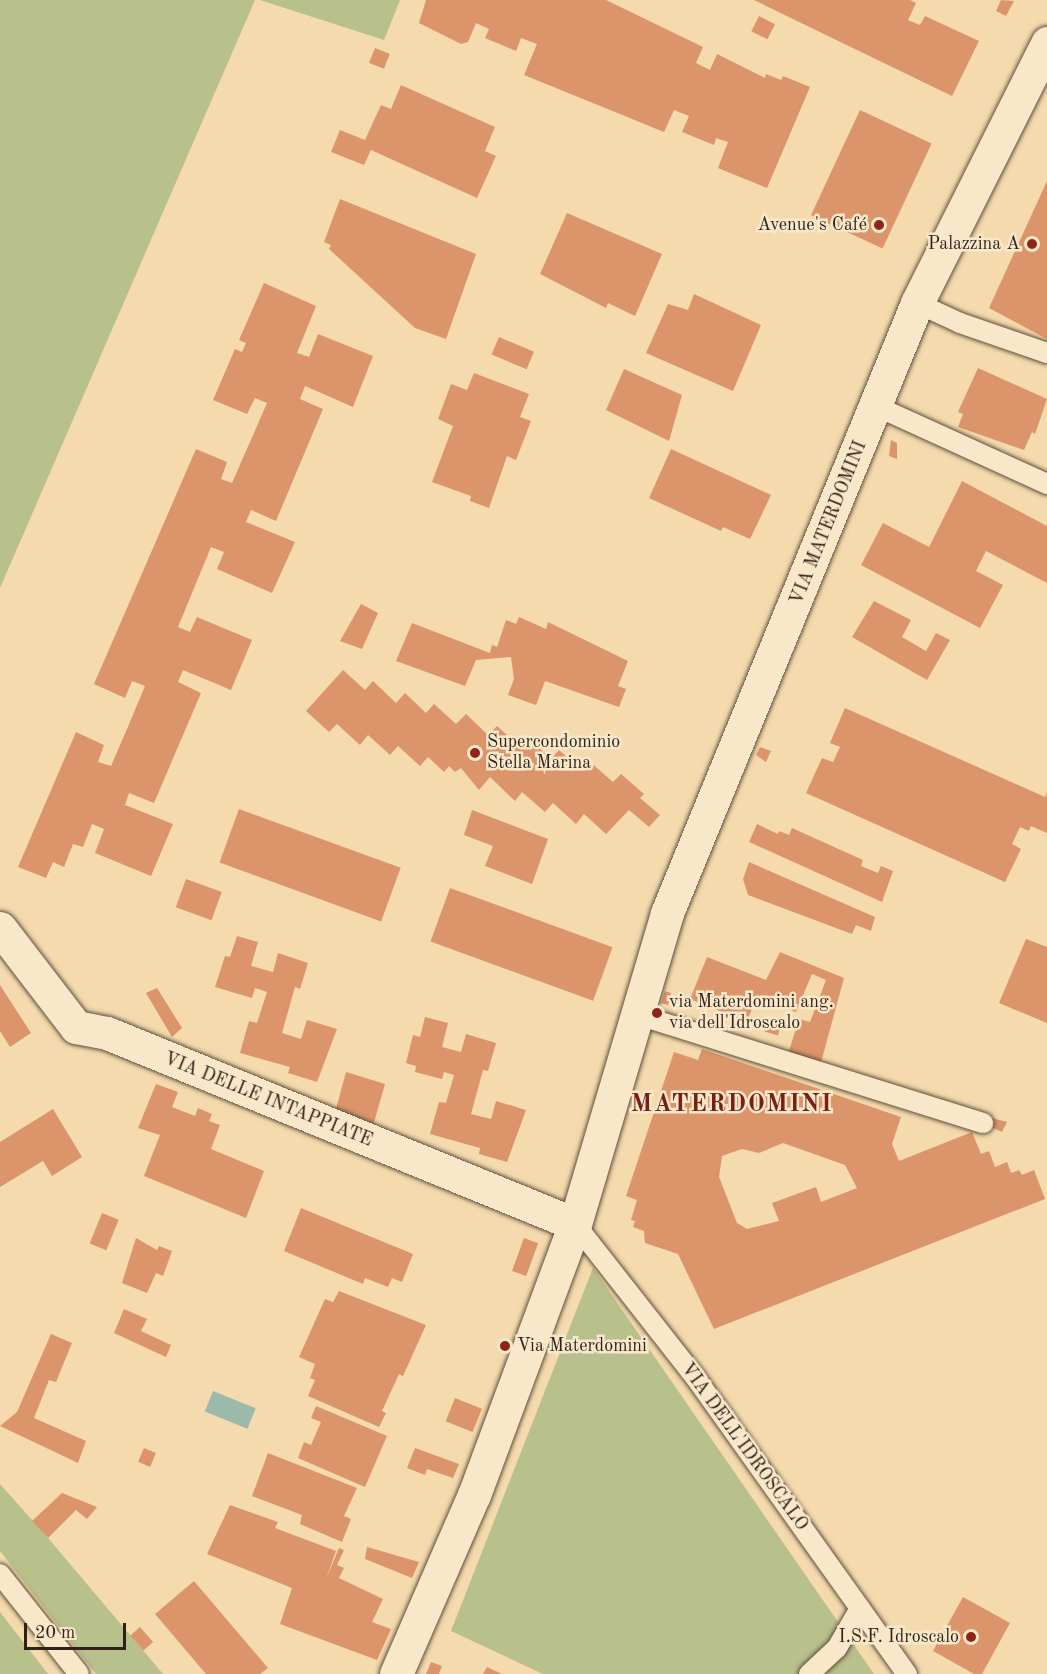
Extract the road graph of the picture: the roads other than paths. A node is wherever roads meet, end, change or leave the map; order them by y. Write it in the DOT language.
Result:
graph roads {
  1 [pos="1047,43"];
  2 [pos="917,303"];
  3 [pos="1047,353"];
  4 [pos="878,407"];
  5 [pos="1047,484"];
  6 [pos="0,928"];
  7 [pos="635,1014"];
  8 [pos="983,1123"];
  9 [pos="575,1224"];
  10 [pos="0,1574"];
  11 [pos="860,1608"];
  12 [pos="80,1674"];
  13 [pos="396,1674"];
  14 [pos="809,1674"];
  15 [pos="907,1674"];
  1 -- 2 [label="street, VIA MATERDOMINI"];
  2 -- 3 [label="lane"];
  2 -- 4 [label="street, VIA MATERDOMINI"];
  4 -- 5 [label="lane"];
  4 -- 7 [label="street, VIA MATERDOMINI"];
  6 -- 9 [label="street, VIA DELLE INTAPPIATE"];
  7 -- 8 [label="lane"];
  7 -- 9 [label="street, VIA MATERDOMINI"];
  9 -- 11 [label="lane, VIA DELL'IDROSCALO"];
  9 -- 13 [label="street, VIA MATERDOMINI"];
  10 -- 12 [label="lane"];
  11 -- 14 [label="lane"];
  11 -- 15 [label="lane, VIA DELL'IDROSCALO"];
}
